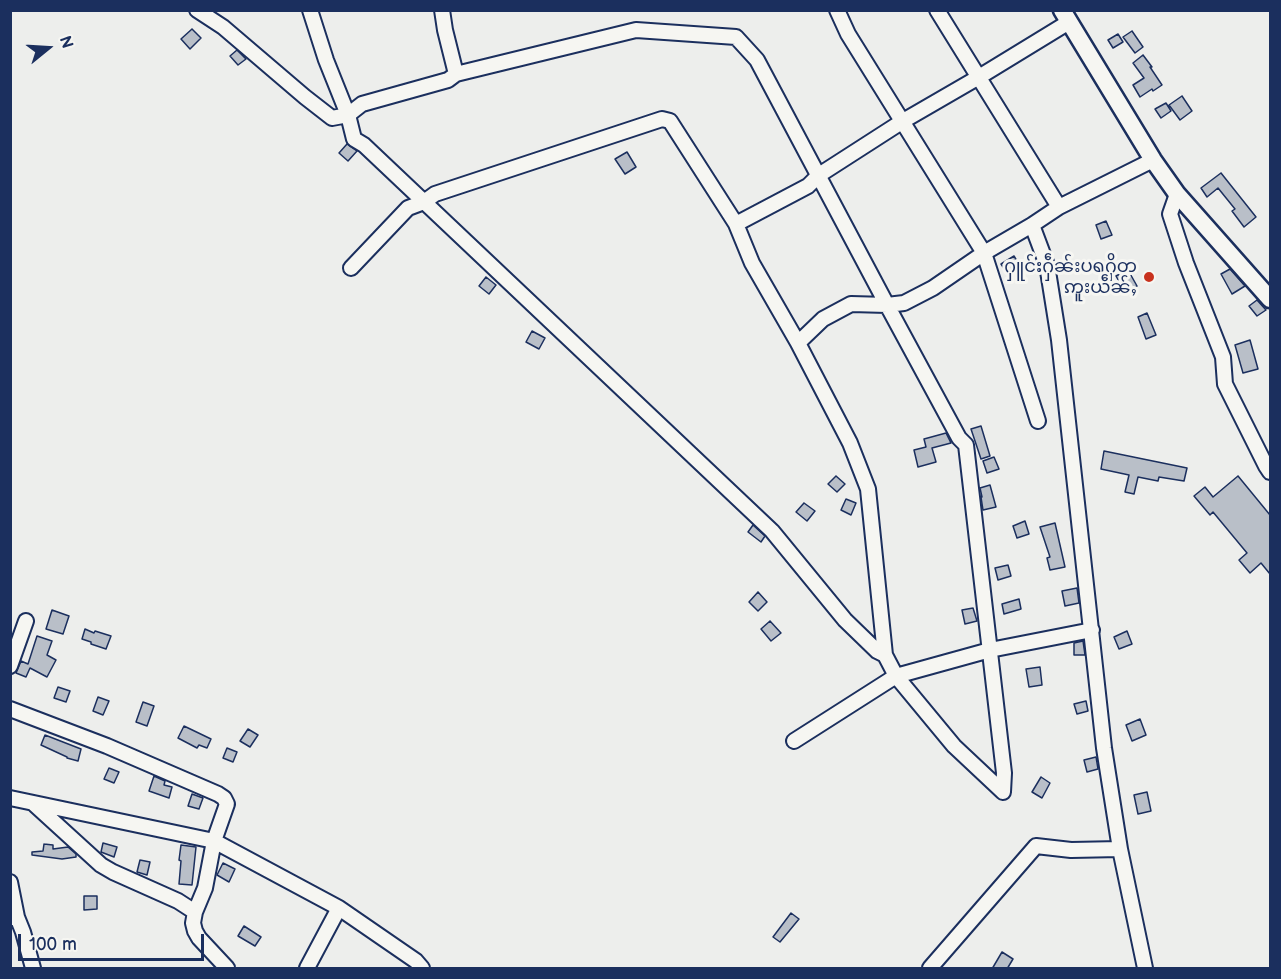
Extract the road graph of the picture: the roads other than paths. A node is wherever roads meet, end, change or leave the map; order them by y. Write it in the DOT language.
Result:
graph roads {
  1 [pos="197,10"];
  2 [pos="310,10"];
  3 [pos="442,10"];
  4 [pos="837,10"];
  5 [pos="937,10"];
  6 [pos="1066,16"];
  7 [pos="456,74"];
  8 [pos="979,77"];
  9 [pos="348,116"];
  10 [pos="903,121"];
  11 [pos="1153,160"];
  12 [pos="819,174"];
  13 [pos="1176,194"];
  14 [pos="424,202"];
  15 [pos="1059,207"];
  16 [pos="736,224"];
  17 [pos="1032,225"];
  18 [pos="984,253"];
  19 [pos="351,268"];
  20 [pos="1270,299"];
  21 [pos="888,305"];
  22 [pos="798,343"];
  23 [pos="1038,421"];
  24 [pos="1270,472"];
  25 [pos="26,621"];
  26 [pos="1092,630"];
  27 [pos="990,650"];
  28 [pos="885,655"];
  29 [pos="10,666"];
  30 [pos="896,676"];
  31 [pos="10,709"];
  32 [pos="794,741"];
  33 [pos="10,798"];
  34 [pos="31,801"];
  35 [pos="214,841"];
  36 [pos="1120,849"];
  37 [pos="10,882"];
  38 [pos="339,908"];
  39 [pos="195,912"];
  40 [pos="14,917"];
  41 [pos="33,969"];
  42 [pos="227,969"];
  43 [pos="307,969"];
  44 [pos="422,969"];
  45 [pos="930,969"];
  46 [pos="1145,969"];
  1 -- 9 [label="street"];
  2 -- 9 [label="street"];
  3 -- 7 [label="street"];
  4 -- 10 [label="street"];
  5 -- 8 [label="street"];
  6 -- 8 [label="street"];
  6 -- 11 [label="street"];
  7 -- 9 [label="street"];
  7 -- 12 [label="street"];
  8 -- 10 [label="street"];
  8 -- 15 [label="street"];
  9 -- 14 [label="street"];
  10 -- 12 [label="street"];
  10 -- 18 [label="street"];
  11 -- 13 [label="street"];
  11 -- 15 [label="street"];
  12 -- 16 [label="street"];
  12 -- 21 [label="street"];
  13 -- 20 [label="street"];
  13 -- 24 [label="street"];
  14 -- 16 [label="street"];
  14 -- 19 [label="street"];
  14 -- 28 [label="street"];
  15 -- 17 [label="street"];
  16 -- 22 [label="street"];
  17 -- 18 [label="street"];
  17 -- 26 [label="street"];
  18 -- 21 [label="street"];
  18 -- 23 [label="street"];
  21 -- 22 [label="street"];
  21 -- 27 [label="street"];
  22 -- 28 [label="street"];
  25 -- 29 [label="street"];
  26 -- 27 [label="street"];
  26 -- 36 [label="street"];
  27 -- 30 [label="street"];
  27 -- 30 [label="street"];
  28 -- 30 [label="street"];
  30 -- 32 [label="street"];
  31 -- 35 [label="street"];
  33 -- 34 [label="street"];
  34 -- 35 [label="street"];
  34 -- 39 [label="street"];
  35 -- 38 [label="street"];
  35 -- 39 [label="street"];
  36 -- 45 [label="street"];
  36 -- 46 [label="street"];
  37 -- 40 [label="street"];
  38 -- 43 [label="street"];
  38 -- 44 [label="street"];
  39 -- 42 [label="street"];
  40 -- 41 [label="street"];
}
